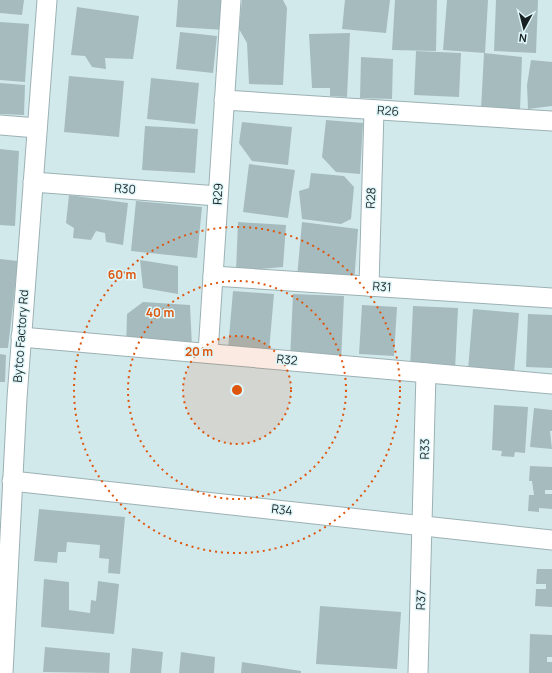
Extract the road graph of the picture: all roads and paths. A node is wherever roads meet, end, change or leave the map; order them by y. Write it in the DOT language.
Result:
graph roads {
  1 [pos="47,0"];
  2 [pos="231,0"];
  3 [pos="224,100"];
  4 [pos="374,110"];
  5 [pos="552,121"];
  6 [pos="0,125"];
  7 [pos="37,128"];
  8 [pos="33,182"];
  9 [pos="218,196"];
  10 [pos="213,276"];
  11 [pos="369,286"];
  12 [pos="552,298"];
  13 [pos="21,337"];
  14 [pos="208,353"];
  15 [pos="426,373"];
  16 [pos="552,384"];
  17 [pos="7,436"];
  18 [pos="12,480"];
  19 [pos="423,526"];
  20 [pos="552,540"];
  21 [pos="3,673"];
  22 [pos="418,673"];
  1 -- 7 [label="street, Bytco Factory Rd"];
  2 -- 3 [label="street, R29"];
  3 -- 4 [label="street, R26"];
  3 -- 9 [label="street, R29"];
  4 -- 5 [label="street, R26"];
  4 -- 11 [label="street, R28"];
  6 -- 7 [label="street"];
  7 -- 8 [label="street, Bytco Factory Rd"];
  8 -- 9 [label="street, R30"];
  8 -- 13 [label="street, Bytco Factory Rd"];
  9 -- 10 [label="street, R29"];
  10 -- 11 [label="street, R31"];
  10 -- 14 [label="street, R29"];
  11 -- 12 [label="street, R31"];
  13 -- 14 [label="street, R32"];
  13 -- 17 [label="street, Bytco Factory Rd"];
  14 -- 15 [label="street, R32"];
  15 -- 16 [label="street, R32"];
  15 -- 19 [label="street, R33"];
  17 -- 18 [label="street, Bytco Factory Rd"];
  18 -- 19 [label="street, R34"];
  18 -- 21 [label="street, Bytco Factory Rd"];
  19 -- 20 [label="street, R34"];
  19 -- 22 [label="street, R37"];
}
